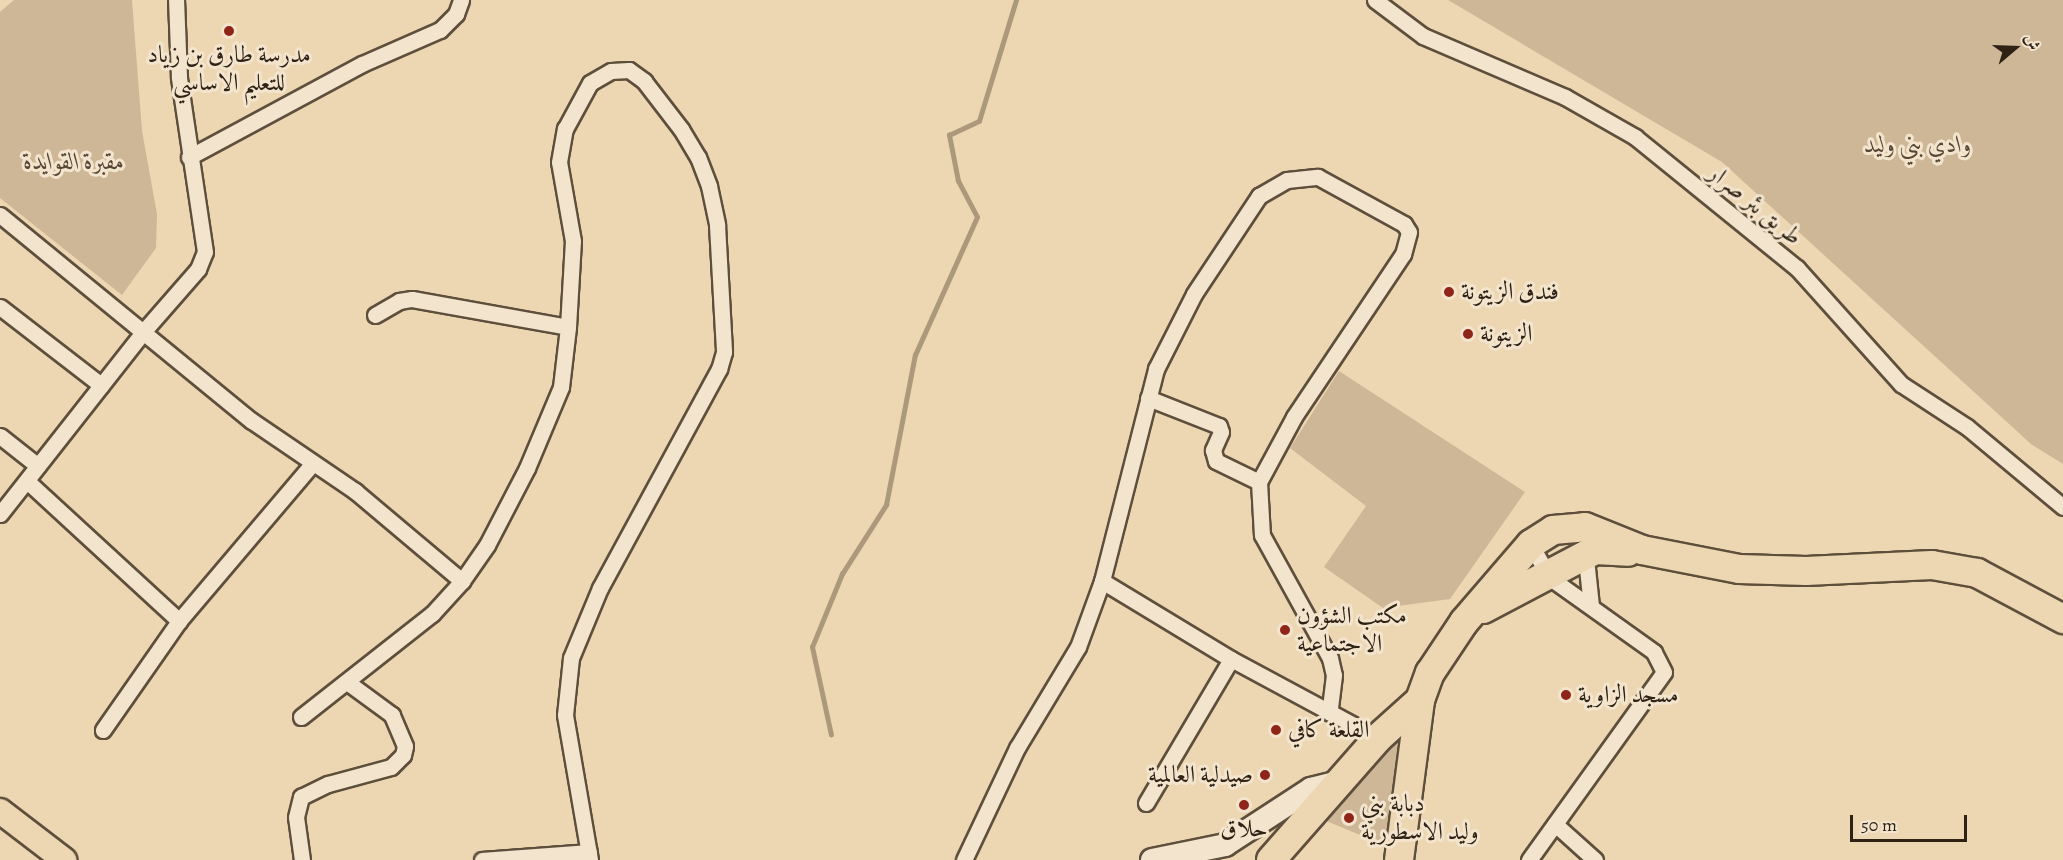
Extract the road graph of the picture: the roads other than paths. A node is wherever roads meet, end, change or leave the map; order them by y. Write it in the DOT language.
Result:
graph roads {
  1 [pos="176,0"];
  2 [pos="461,0"];
  3 [pos="1376,0"];
  4 [pos="189,157"];
  5 [pos="0,215"];
  6 [pos="0,307"];
  7 [pos="375,315"];
  8 [pos="568,327"];
  9 [pos="143,332"];
  10 [pos="101,385"];
  11 [pos="1148,398"];
  12 [pos="0,436"];
  13 [pos="312,464"];
  14 [pos="38,466"];
  15 [pos="27,481"];
  16 [pos="1259,482"];
  17 [pos="2063,507"];
  18 [pos="0,514"];
  19 [pos="1585,527"];
  20 [pos="1531,544"];
  21 [pos="1642,550"];
  22 [pos="1585,555"];
  23 [pos="1549,577"];
  24 [pos="462,581"];
  25 [pos="1102,581"];
  26 [pos="1591,606"];
  27 [pos="2063,619"];
  28 [pos="179,621"];
  29 [pos="1464,621"];
  30 [pos="1231,659"];
  31 [pos="347,682"];
  32 [pos="1420,700"];
  33 [pos="1329,713"];
  34 [pos="301,717"];
  35 [pos="104,730"];
  36 [pos="1378,738"];
  37 [pos="1339,782"];
  38 [pos="1146,803"];
  39 [pos="0,811"];
  40 [pos="1555,825"];
  41 [pos="589,856"];
  42 [pos="64,860"];
  43 [pos="302,860"];
  44 [pos="482,860"];
  45 [pos="964,860"];
  46 [pos="1152,860"];
  47 [pos="1271,860"];
  48 [pos="1399,860"];
  49 [pos="1529,860"];
  50 [pos="1595,860"];
  1 -- 4 [label="street"];
  2 -- 4 [label="street"];
  3 -- 17 [label="street, طريق بئر صرار"];
  4 -- 9 [label="street"];
  5 -- 9 [label="street"];
  6 -- 10 [label="street"];
  7 -- 8 [label="street"];
  8 -- 24 [label="street"];
  8 -- 41 [label="street"];
  9 -- 10 [label="street"];
  9 -- 13 [label="street"];
  10 -- 14 [label="street"];
  11 -- 16 [label="street"];
  11 -- 16 [label="street"];
  11 -- 25 [label="street"];
  12 -- 14 [label="street"];
  13 -- 24 [label="street"];
  13 -- 28 [label="street"];
  14 -- 15 [label="street"];
  15 -- 18 [label="street"];
  15 -- 28 [label="street"];
  16 -- 33 [label="street"];
  19 -- 20 [label="highway"];
  19 -- 21 [label="highway"];
  19 -- 22 [label="street"];
  20 -- 23 [label="street"];
  20 -- 29 [label="highway"];
  21 -- 22 [label="highway"];
  21 -- 27 [label="highway"];
  22 -- 23 [label="highway"];
  22 -- 26 [label="street"];
  23 -- 26 [label="street"];
  23 -- 29 [label="highway"];
  24 -- 31 [label="street"];
  25 -- 30 [label="street"];
  25 -- 45 [label="street"];
  26 -- 40 [label="street"];
  28 -- 35 [label="street"];
  29 -- 32 [label="highway"];
  30 -- 33 [label="street"];
  30 -- 38 [label="street"];
  31 -- 34 [label="street"];
  31 -- 43 [label="street"];
  32 -- 36 [label="highway"];
  32 -- 48 [label="highway"];
  33 -- 36 [label="street"];
  36 -- 37 [label="highway"];
  37 -- 46 [label="main road"];
  37 -- 47 [label="highway"];
  39 -- 42 [label="main road"];
  40 -- 49 [label="street"];
  40 -- 50 [label="street"];
  41 -- 44 [label="street"];
}
